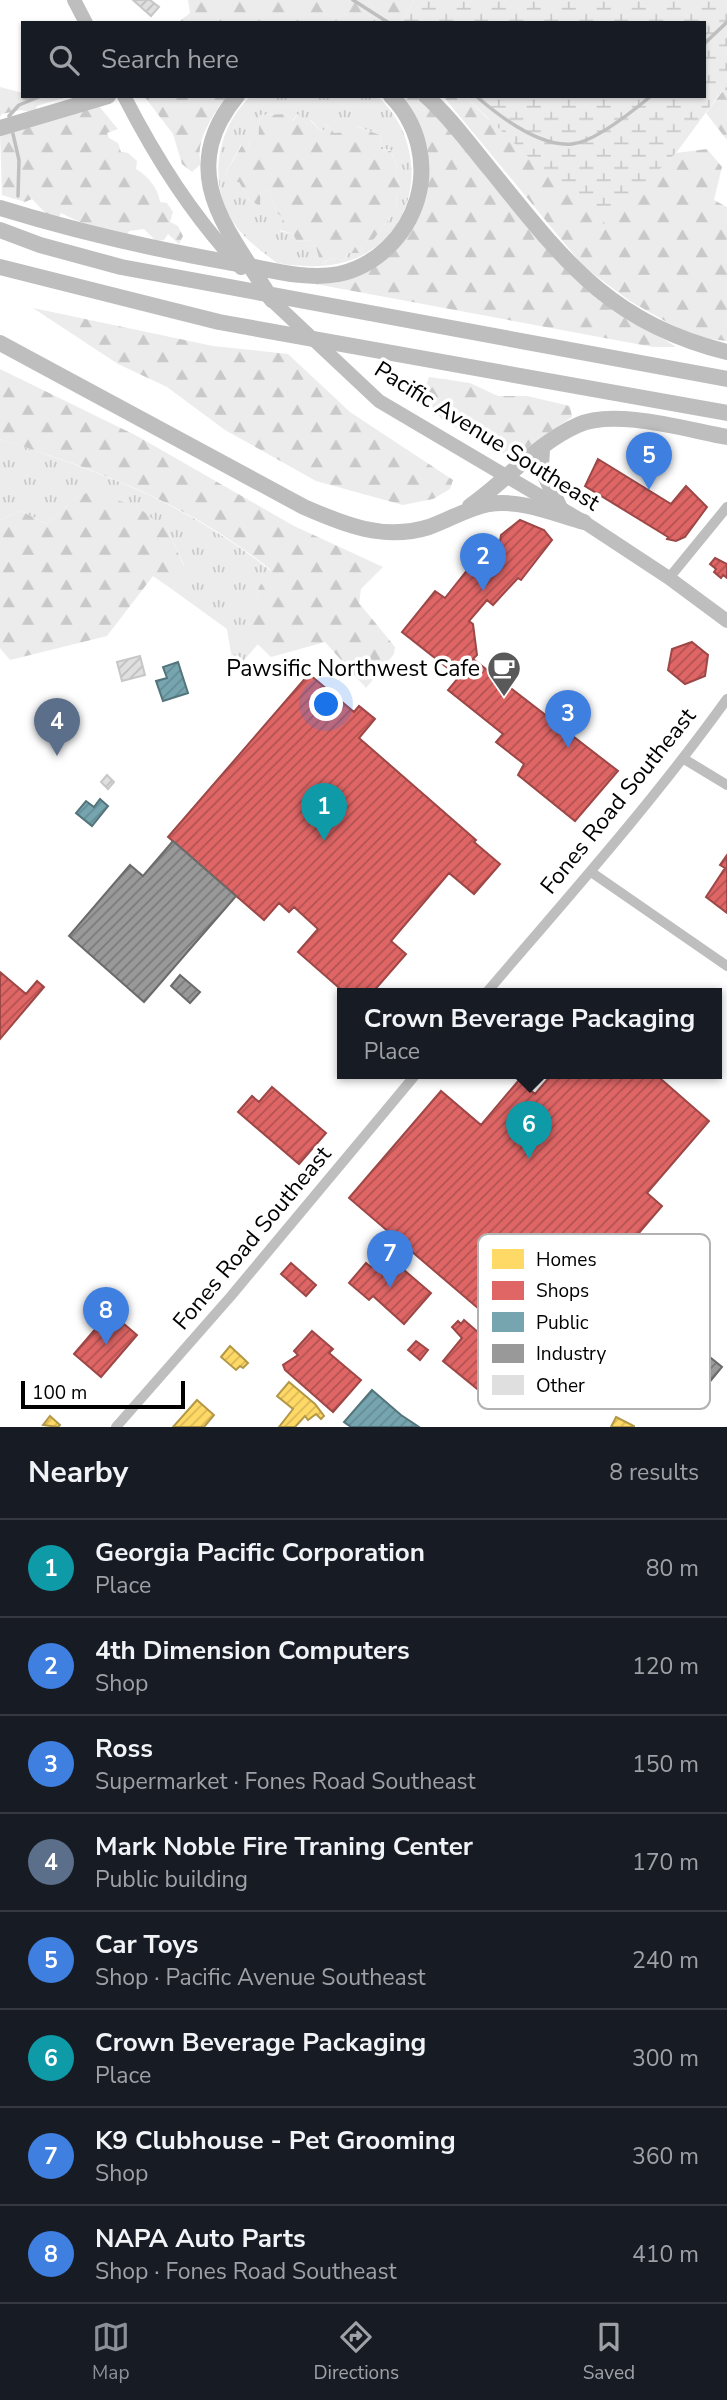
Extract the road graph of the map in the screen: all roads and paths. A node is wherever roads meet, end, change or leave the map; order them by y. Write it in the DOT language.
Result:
graph roads {
  1 [pos="74,0"];
  2 [pos="85,21"];
  3 [pos="100,98"];
  4 [pos="125,98"];
  5 [pos="236,98"];
  6 [pos="392,98"];
  7 [pos="428,98"];
  8 [pos="0,128"];
  9 [pos="0,208"];
  10 [pos="0,230"];
  11 [pos="0,267"];
  12 [pos="273,302"];
  13 [pos="0,343"];
  14 [pos="727,352"];
  15 [pos="727,379"];
  16 [pos="727,413"];
  17 [pos="727,437"];
  18 [pos="542,449"];
  19 [pos="506,477"];
  20 [pos="727,507"];
  21 [pos="560,508"];
  22 [pos="457,516"];
  23 [pos="584,522"];
  24 [pos="669,578"];
  25 [pos="727,621"];
  26 [pos="727,699"];
  27 [pos="684,759"];
  28 [pos="727,785"];
  29 [pos="591,872"];
  30 [pos="727,966"];
  31 [pos="490,988"];
  32 [pos="412,1079"];
  33 [pos="120,1426"];
  1 -- 2 [label="main road"];
  3 -- 8 [label="highway"];
  4 -- 12 [label="main road, Pacific Avenue Southeast"];
  5 -- 12 [label="highway"];
  6 -- 9 [label="highway"];
  7 -- 14 [label="highway"];
  10 -- 15 [label="highway"];
  11 -- 16 [label="highway"];
  12 -- 19 [label="main road, Pacific Avenue Southeast"];
  13 -- 22 [label="highway"];
  17 -- 18 [label="highway"];
  18 -- 19 [label="highway"];
  18 -- 21 [label="highway"];
  19 -- 21 [label="main road, Pacific Avenue Southeast"];
  19 -- 22 [label="highway"];
  20 -- 24 [label="street"];
  21 -- 23 [label="main road, Pacific Avenue Southeast"];
  22 -- 23 [label="highway"];
  23 -- 24 [label="main road, Pacific Avenue Southeast"];
  24 -- 25 [label="main road, Pacific Avenue Southeast"];
  26 -- 27 [label="street, Fones Road Southeast"];
  27 -- 28 [label="street"];
  27 -- 29 [label="street, Fones Road Southeast"];
  29 -- 30 [label="street"];
  29 -- 31 [label="street, Fones Road Southeast"];
  32 -- 33 [label="street, Fones Road Southeast"];
}
